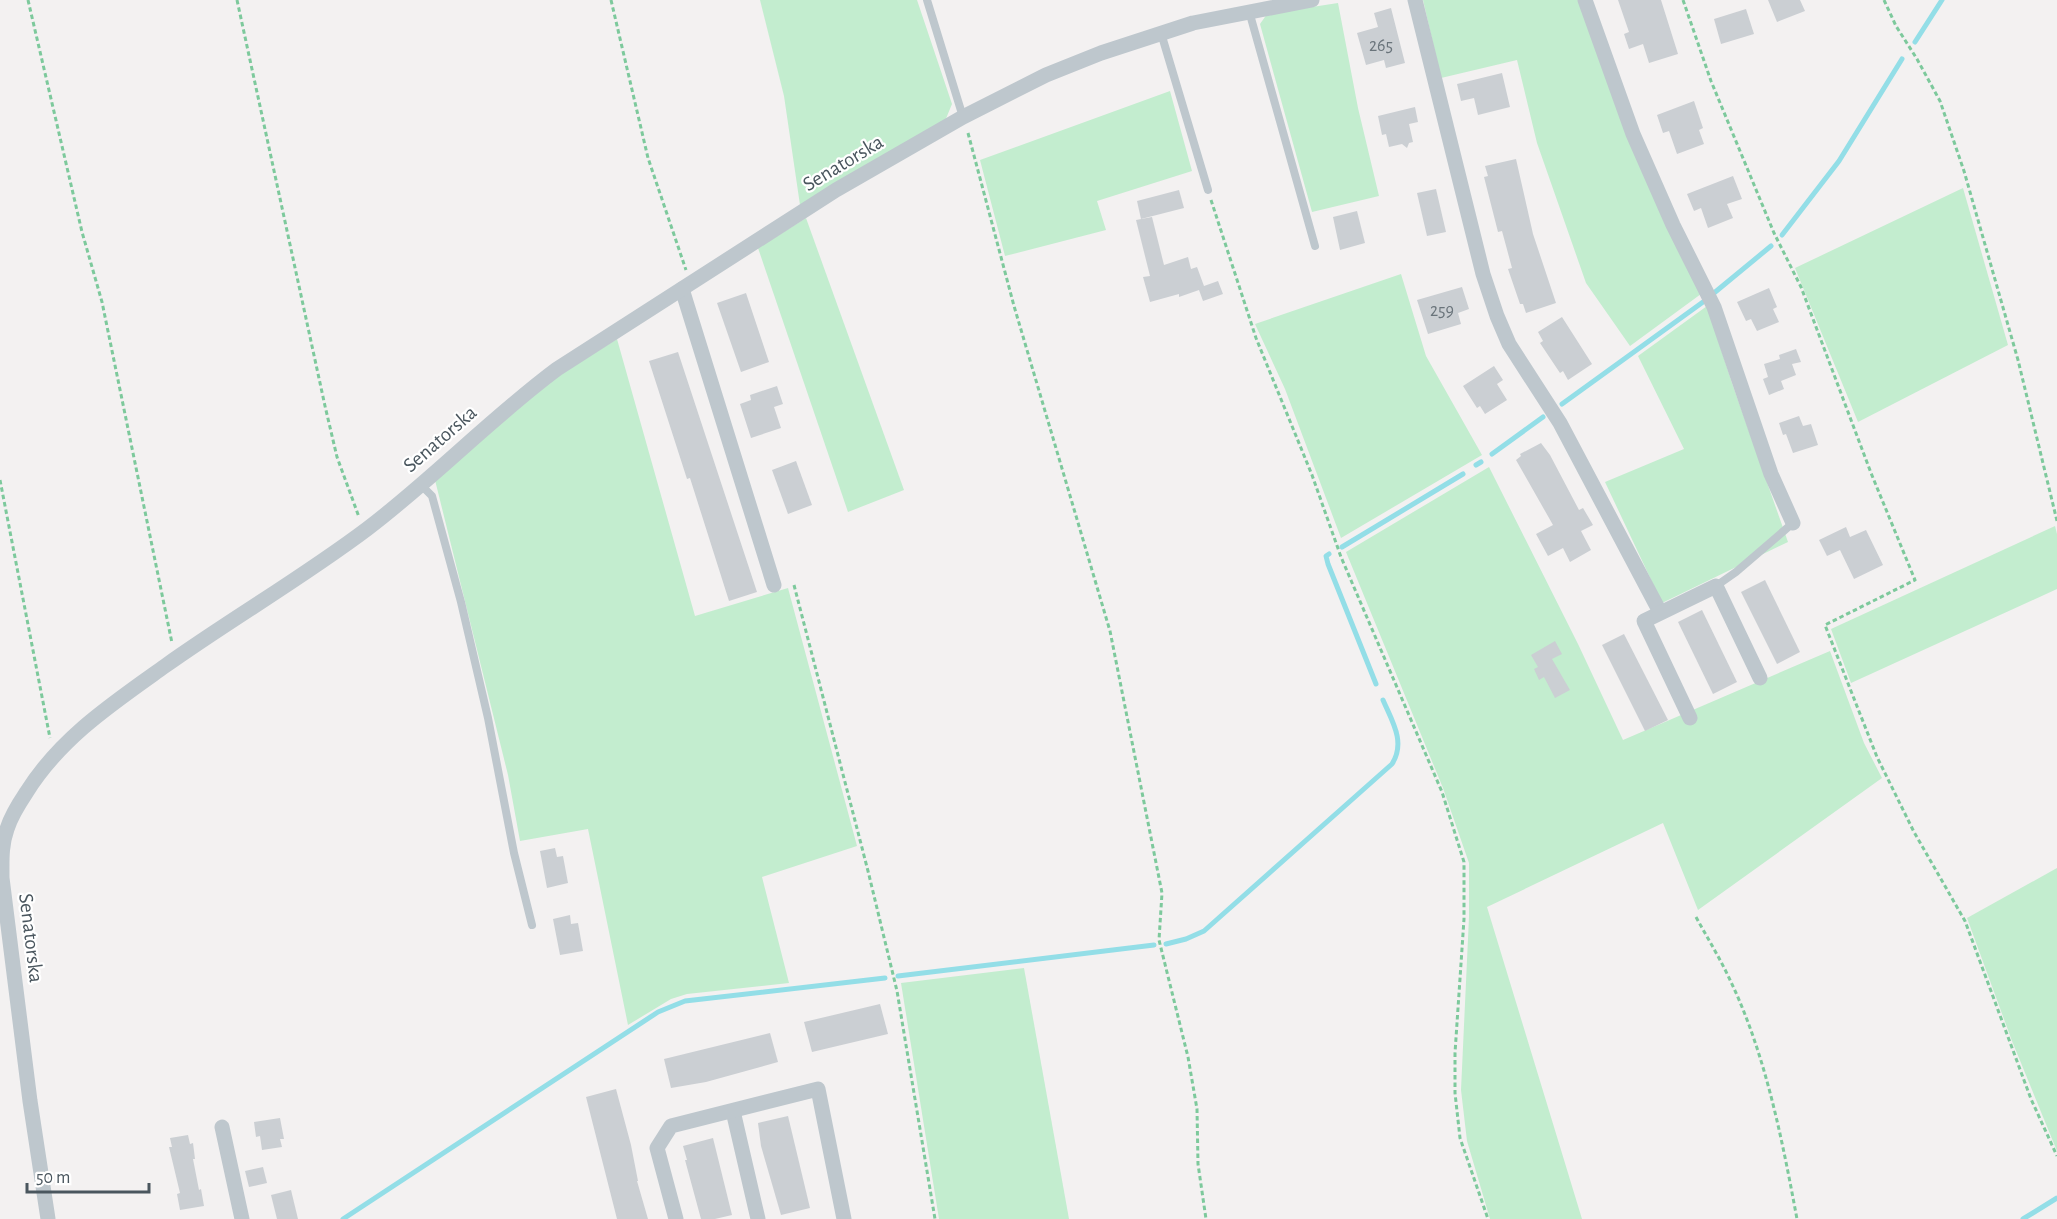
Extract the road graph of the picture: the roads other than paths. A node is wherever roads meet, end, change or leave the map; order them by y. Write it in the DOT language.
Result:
graph roads {
  1 [pos="927,0"];
  2 [pos="1312,0"];
  3 [pos="1415,0"];
  4 [pos="1585,0"];
  5 [pos="1250,11"];
  6 [pos="1160,32"];
  7 [pos="963,117"];
  8 [pos="1208,190"];
  9 [pos="1315,246"];
  10 [pos="686,286"];
  11 [pos="420,484"];
  12 [pos="1793,523"];
  13 [pos="774,585"];
  14 [pos="1716,586"];
  15 [pos="1660,612"];
  16 [pos="1760,678"];
  17 [pos="1690,718"];
  18 [pos="1,850"];
  19 [pos="532,925"];
  20 [pos="733,1111"];
  21 [pos="222,1127"];
  22 [pos="48,1219"];
  23 [pos="242,1219"];
  24 [pos="676,1219"];
  25 [pos="758,1219"];
  26 [pos="844,1219"];
  1 -- 7 [label="lane"];
  2 -- 5 [label="street, Senatorska"];
  3 -- 15 [label="street"];
  4 -- 12 [label="street"];
  5 -- 6 [label="street, Senatorska"];
  5 -- 9 [label="lane"];
  6 -- 7 [label="street, Senatorska"];
  6 -- 8 [label="lane"];
  7 -- 10 [label="street, Senatorska"];
  10 -- 11 [label="street, Senatorska"];
  10 -- 13 [label="street"];
  11 -- 18 [label="street, Senatorska"];
  11 -- 19 [label="lane"];
  12 -- 14 [label="lane"];
  14 -- 15 [label="street"];
  14 -- 16 [label="street"];
  15 -- 17 [label="street"];
  18 -- 22 [label="street, Senatorska"];
  20 -- 24 [label="street"];
  20 -- 25 [label="street"];
  20 -- 26 [label="street"];
  21 -- 23 [label="street"];
}
